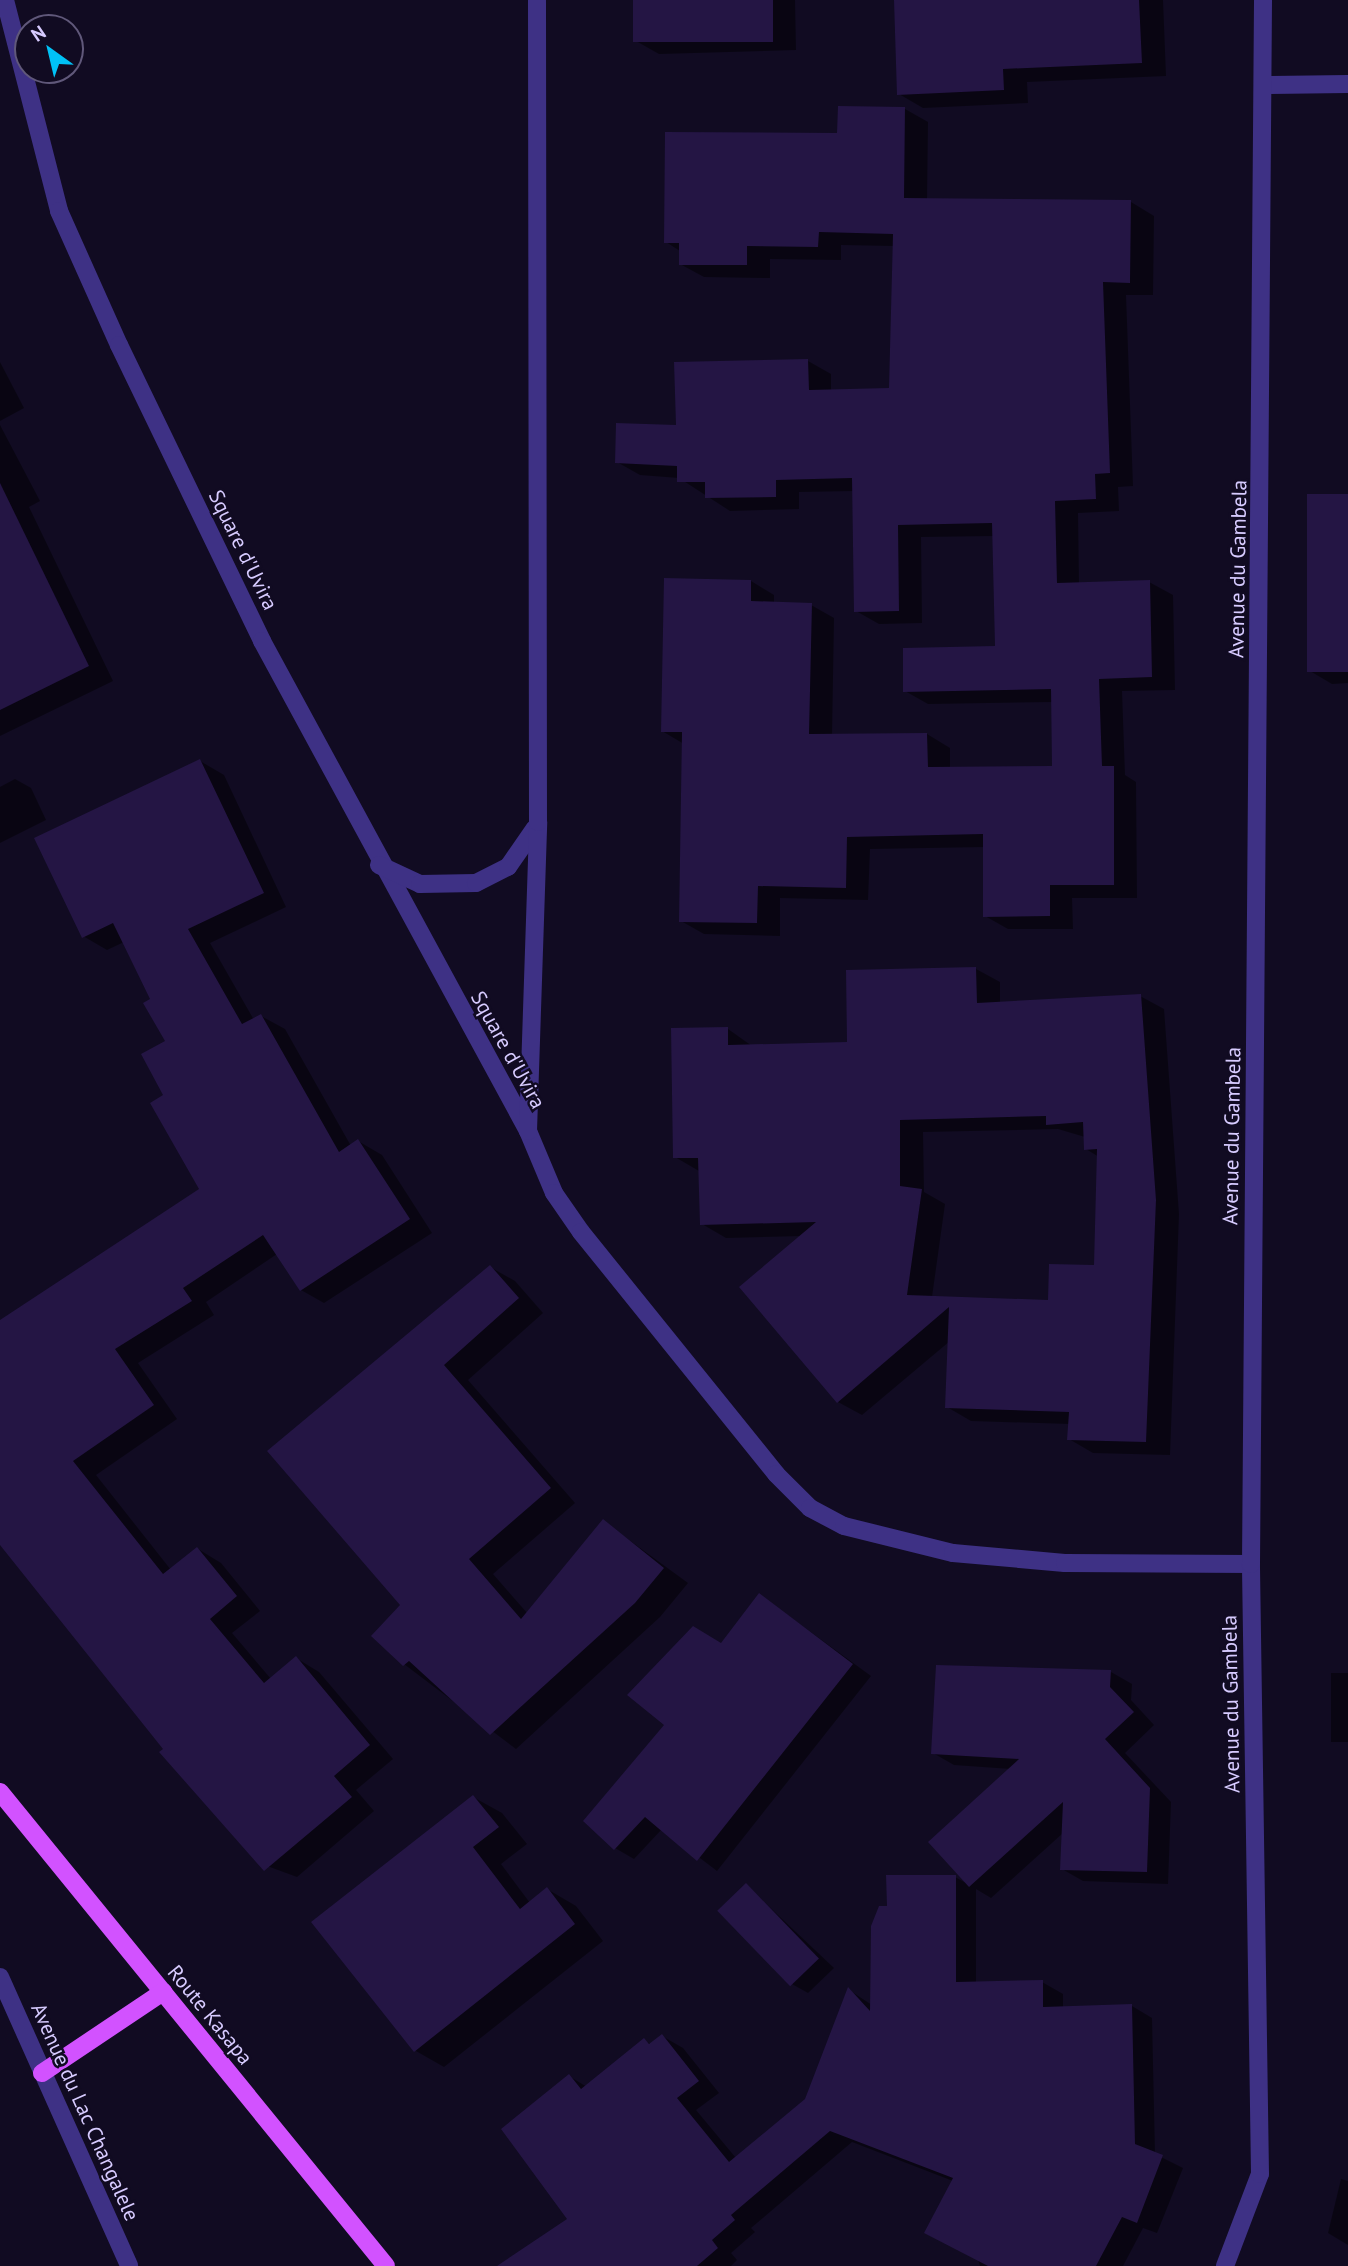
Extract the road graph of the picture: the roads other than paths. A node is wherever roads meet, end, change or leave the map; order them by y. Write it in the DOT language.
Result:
graph roads {
  1 [pos="5,0"];
  2 [pos="537,0"];
  3 [pos="1263,0"];
  4 [pos="1348,84"];
  5 [pos="1265,85"];
  6 [pos="538,822"];
  7 [pos="379,865"];
  8 [pos="528,1131"];
  9 [pos="1251,1564"];
  10 [pos="0,1791"];
  11 [pos="0,1977"];
  12 [pos="163,1992"];
  13 [pos="42,2073"];
  14 [pos="129,2266"];
  15 [pos="386,2266"];
  16 [pos="1225,2266"];
  1 -- 7 [label="street, Square d'Uvira"];
  2 -- 6 [label="street, Square d'Uvira"];
  3 -- 5 [label="street, Avenue du Gambela"];
  4 -- 5 [label="street"];
  5 -- 9 [label="street, Avenue du Gambela"];
  6 -- 7 [label="street"];
  6 -- 8 [label="street, Square d'Uvira"];
  7 -- 8 [label="street, Square d'Uvira"];
  8 -- 9 [label="street"];
  9 -- 16 [label="street, Avenue du Gambela"];
  10 -- 12 [label="main road, Route Kasapa"];
  11 -- 13 [label="street, Avenue du Lac Changalele"];
  12 -- 13 [label="main road"];
  12 -- 15 [label="main road, Route Kasapa"];
  13 -- 14 [label="street, Avenue du Lac Changalele"];
}
